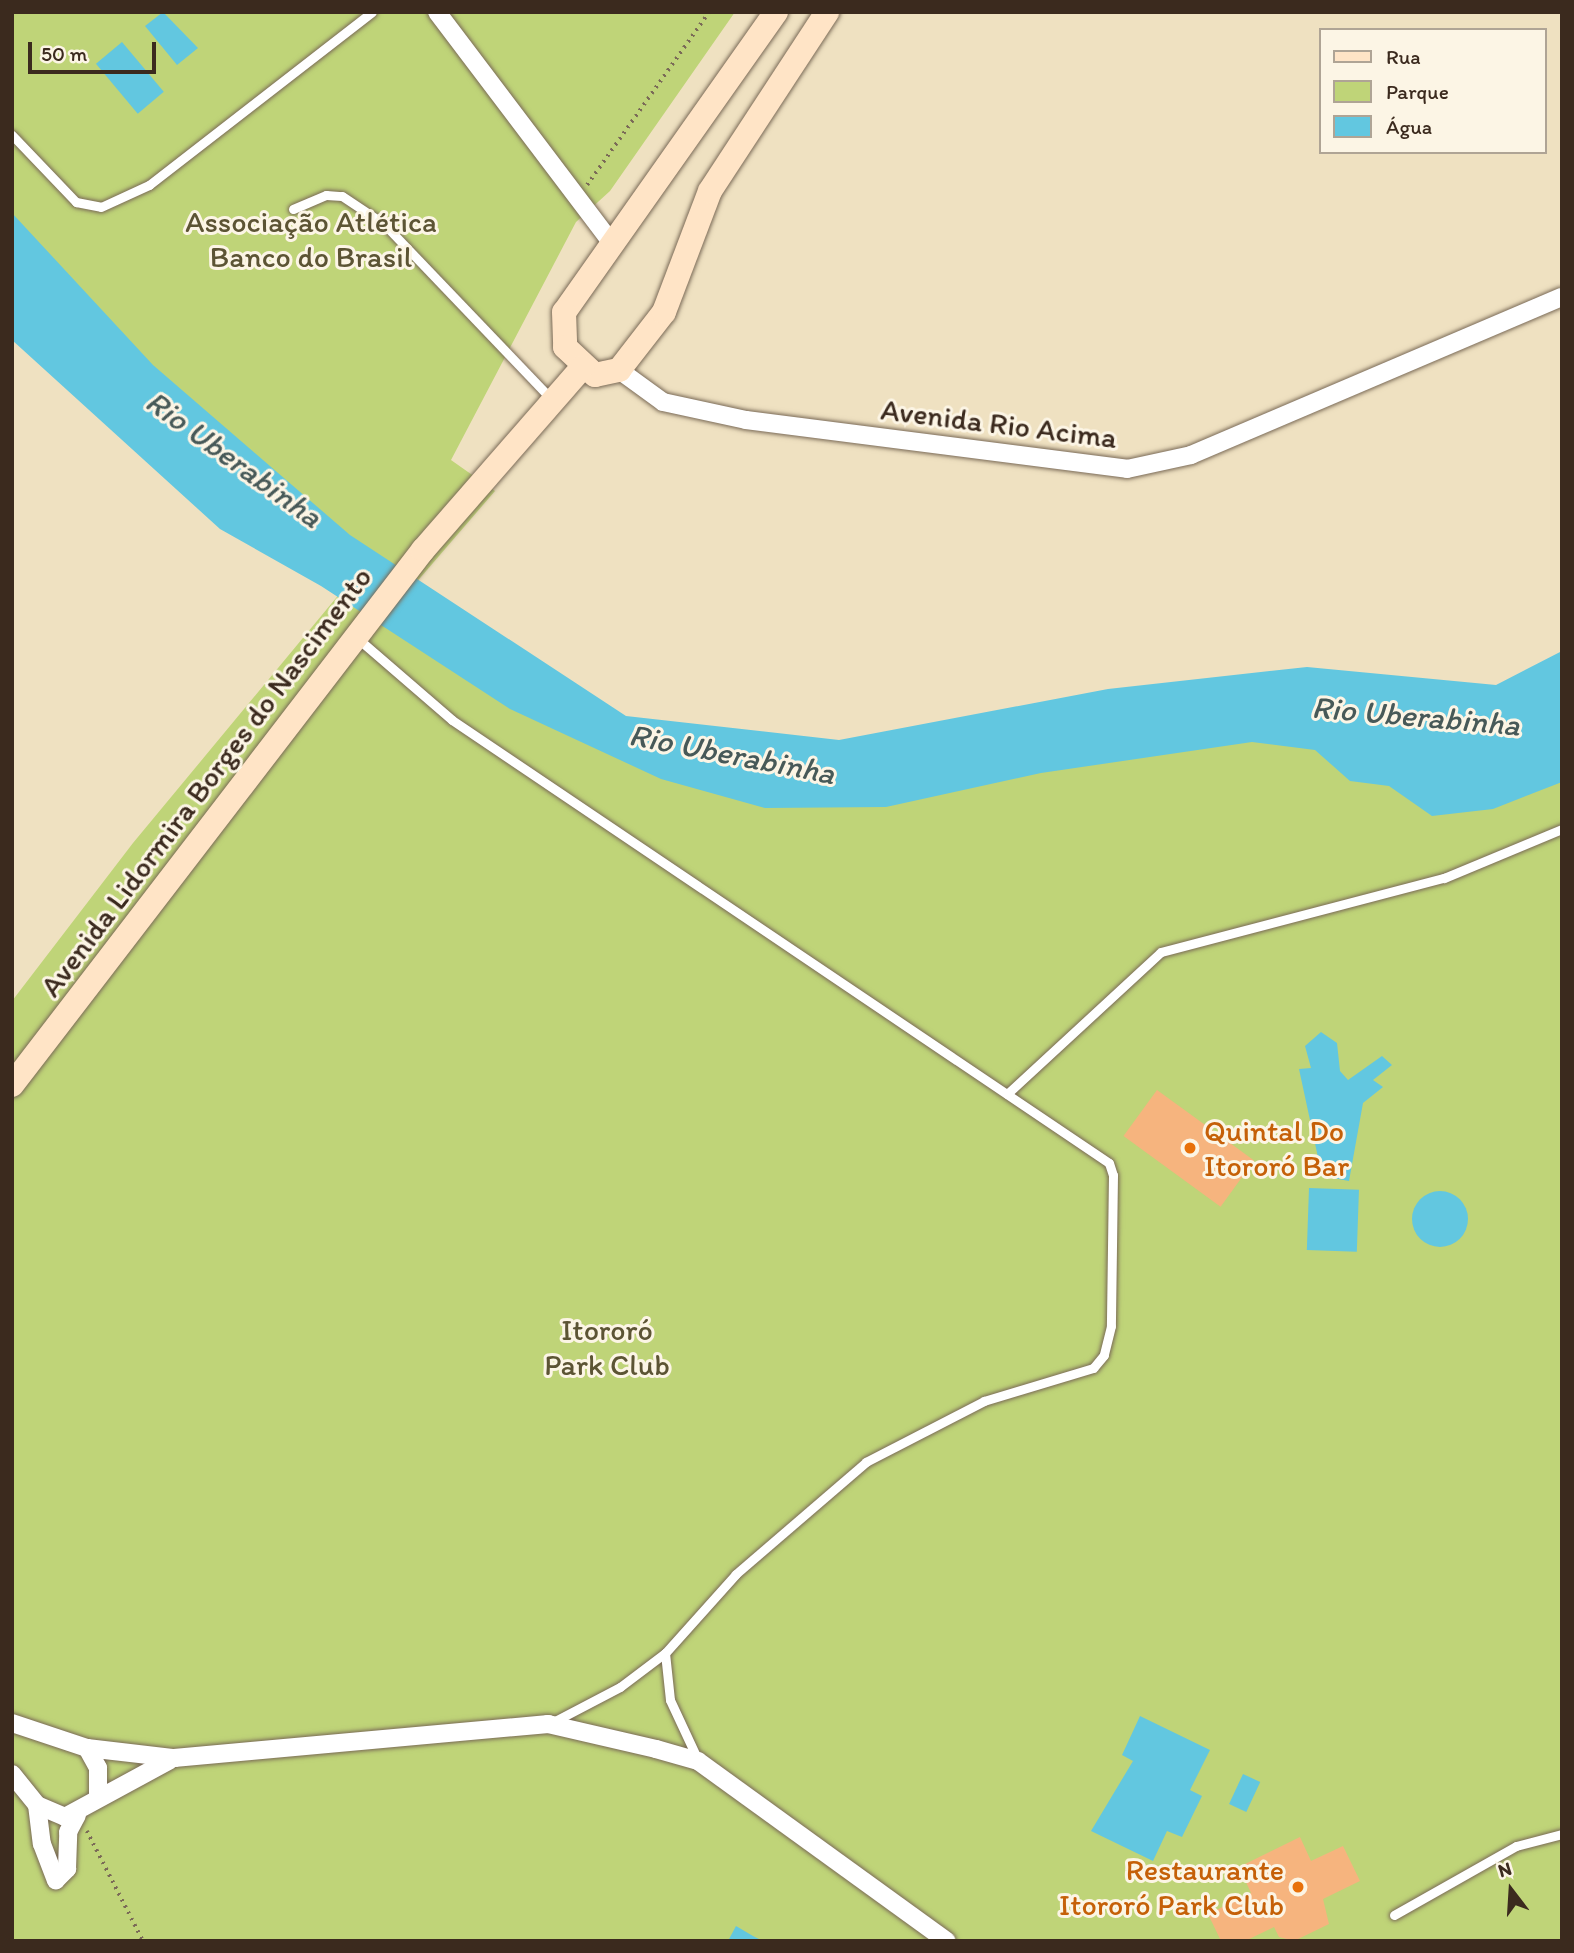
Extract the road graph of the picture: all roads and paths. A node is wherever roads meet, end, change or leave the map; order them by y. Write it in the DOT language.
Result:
graph roads {
  1 [pos="372,12"];
  2 [pos="437,12"];
  3 [pos="709,12"];
  4 [pos="776,12"];
  5 [pos="827,12"];
  6 [pos="12,135"];
  7 [pos="578,197"];
  8 [pos="293,209"];
  9 [pos="613,245"];
  10 [pos="1562,297"];
  11 [pos="582,368"];
  12 [pos="619,370"];
  13 [pos="553,401"];
  14 [pos="356,637"];
  15 [pos="1562,829"];
  16 [pos="12,1084"];
  17 [pos="1007,1094"];
  18 [pos="665,1653"];
  19 [pos="12,1723"];
  20 [pos="548,1724"];
  21 [pos="88,1748"];
  22 [pos="174,1758"];
  23 [pos="698,1761"];
  24 [pos="12,1774"];
  25 [pos="98,1797"];
  26 [pos="37,1805"];
  27 [pos="77,1815"];
  28 [pos="1562,1834"];
  29 [pos="1394,1915"];
  30 [pos="143,1941"];
  31 [pos="947,1941"];
  1 -- 6 [label="lane"];
  2 -- 7 [label="street"];
  3 -- 7 [label="path"];
  4 -- 9 [label="street"];
  5 -- 12 [label="street"];
  7 -- 9 [label="street"];
  8 -- 13 [label="lane"];
  9 -- 11 [label="street"];
  10 -- 12 [label="street, Avenida Rio Acima"];
  11 -- 12 [label="street"];
  11 -- 13 [label="street, Avenida Lidormira Borges do Nascimento"];
  13 -- 14 [label="street, Avenida Lidormira Borges do Nascimento"];
  14 -- 16 [label="street, Avenida Lidormira Borges do Nascimento"];
  14 -- 17 [label="lane"];
  15 -- 17 [label="lane"];
  17 -- 18 [label="lane"];
  18 -- 20 [label="lane"];
  18 -- 23 [label="lane"];
  19 -- 21 [label="street"];
  20 -- 22 [label="street"];
  20 -- 23 [label="street"];
  21 -- 22 [label="street"];
  21 -- 25 [label="street"];
  22 -- 25 [label="street"];
  23 -- 31 [label="street"];
  24 -- 26 [label="street"];
  25 -- 27 [label="street"];
  26 -- 27 [label="street"];
  26 -- 27 [label="street"];
  27 -- 30 [label="path"];
  28 -- 29 [label="lane"];
}
